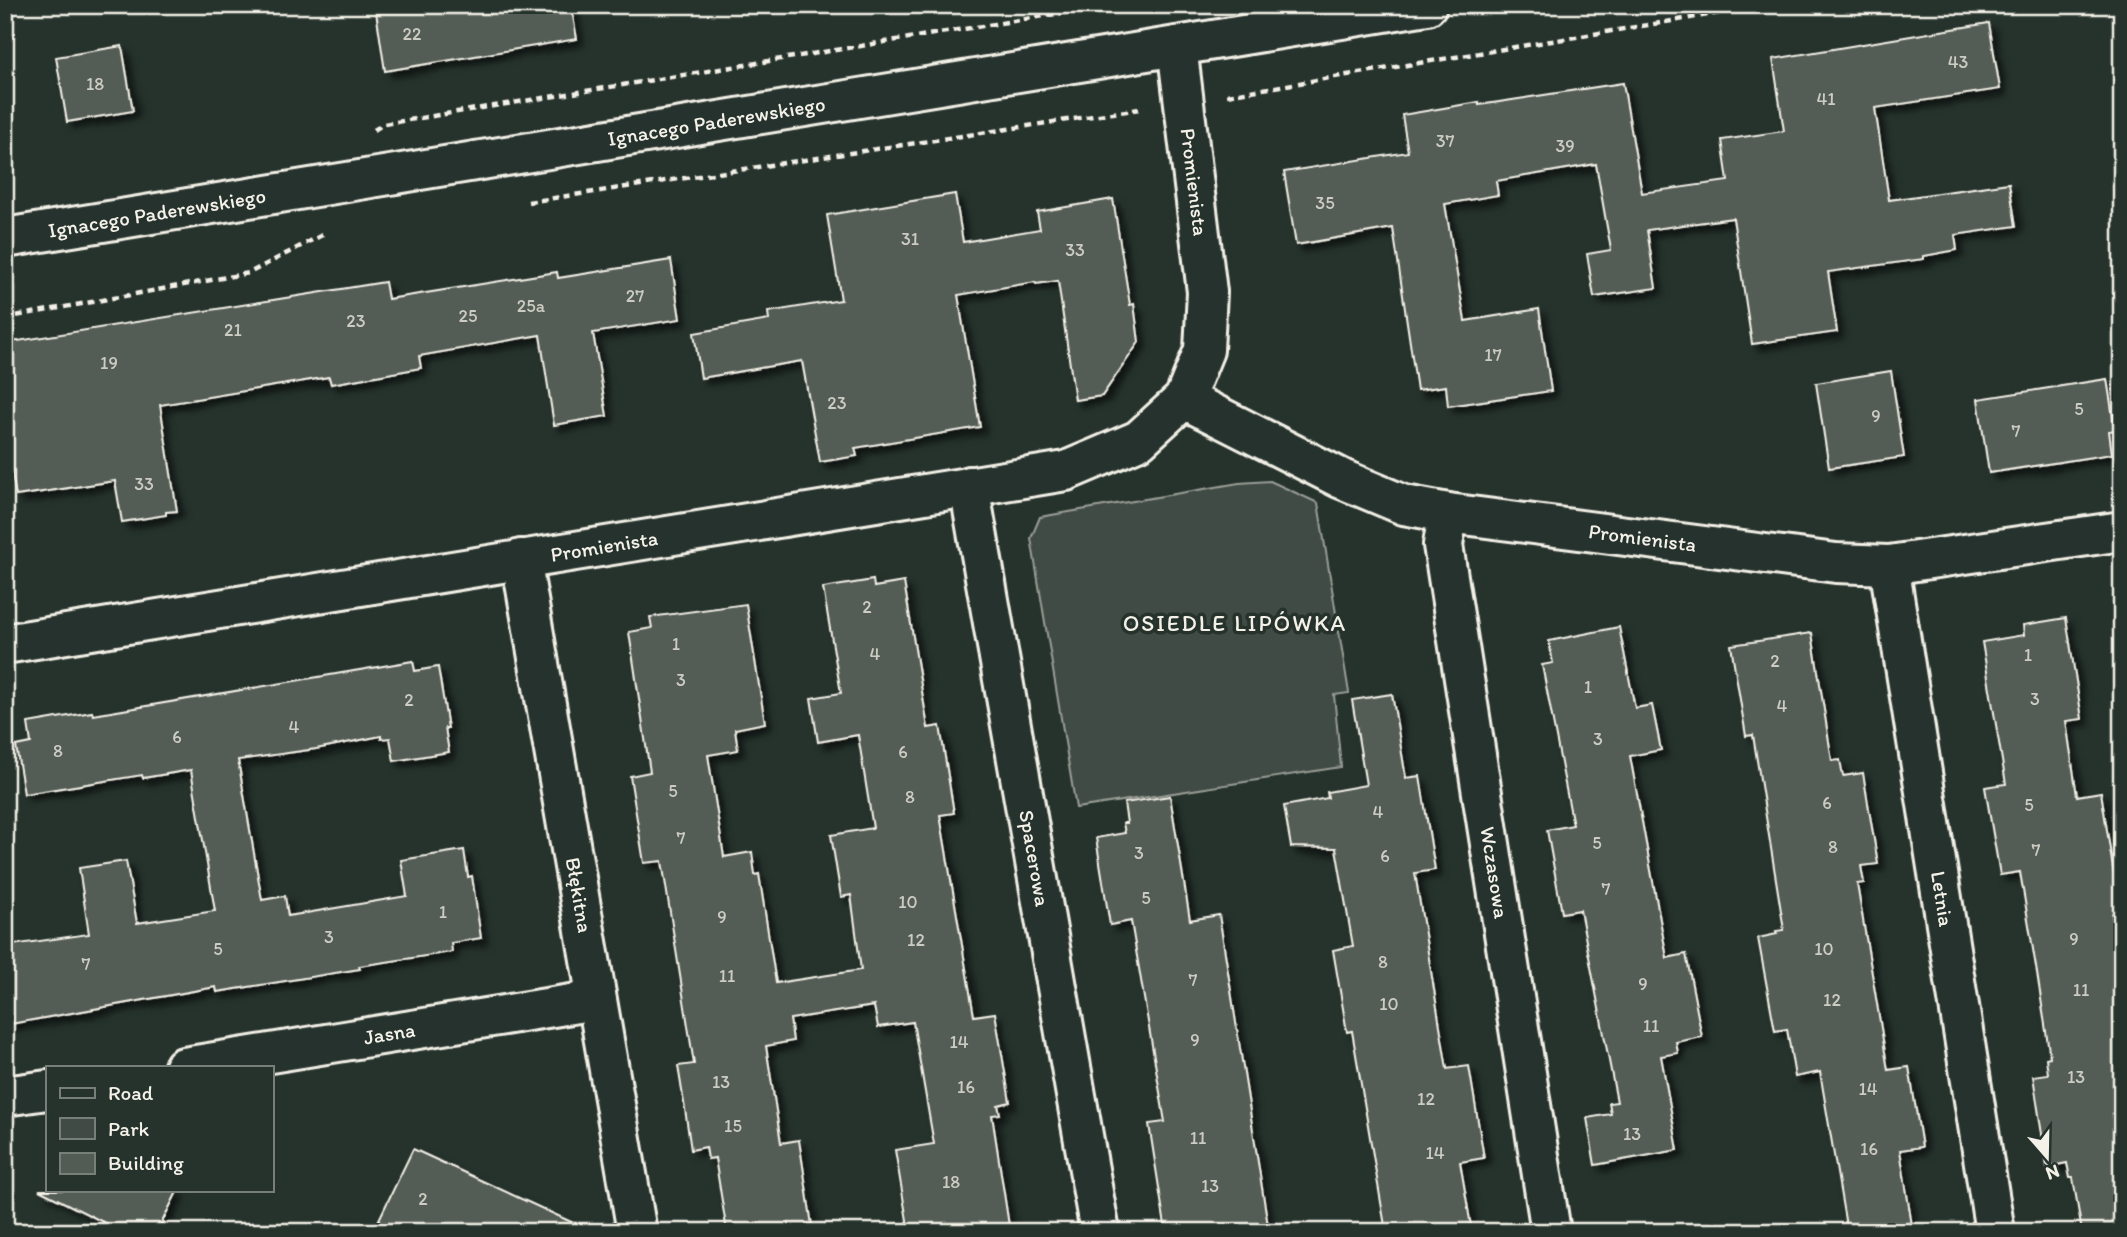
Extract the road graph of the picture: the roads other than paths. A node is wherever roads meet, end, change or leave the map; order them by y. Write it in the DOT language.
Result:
graph roads {
  1 [pos="1427,5"];
  2 [pos="1177,46"];
  3 [pos="5,237"];
  4 [pos="1184,399"];
  5 [pos="970,486"];
  6 [pos="1448,513"];
  7 [pos="2122,531"];
  8 [pos="520,559"];
  9 [pos="1889,565"];
  10 [pos="5,644"];
  11 [pos="596,1000"];
  12 [pos="190,1066"];
  13 [pos="46,1090"];
  14 [pos="5,1096"];
  15 [pos="637,1232"];
  16 [pos="1100,1232"];
  17 [pos="1551,1232"];
  18 [pos="1995,1232"];
  1 -- 2 [label="street, Ignacego Paderewskiego"];
  2 -- 3 [label="street, Ignacego Paderewskiego"];
  2 -- 4 [label="street, Promienista"];
  4 -- 5 [label="street, Promienista"];
  4 -- 6 [label="street, Promienista"];
  5 -- 8 [label="street, Promienista"];
  5 -- 16 [label="street, Spacerowa"];
  6 -- 9 [label="street, Promienista"];
  6 -- 17 [label="street, Wczasowa"];
  7 -- 9 [label="street, Promienista"];
  8 -- 10 [label="street, Promienista"];
  8 -- 11 [label="street, Błękitna"];
  9 -- 18 [label="street, Letnia"];
  11 -- 12 [label="street, Jasna"];
  11 -- 15 [label="street, Błękitna"];
  13 -- 14 [label="street"];
}
